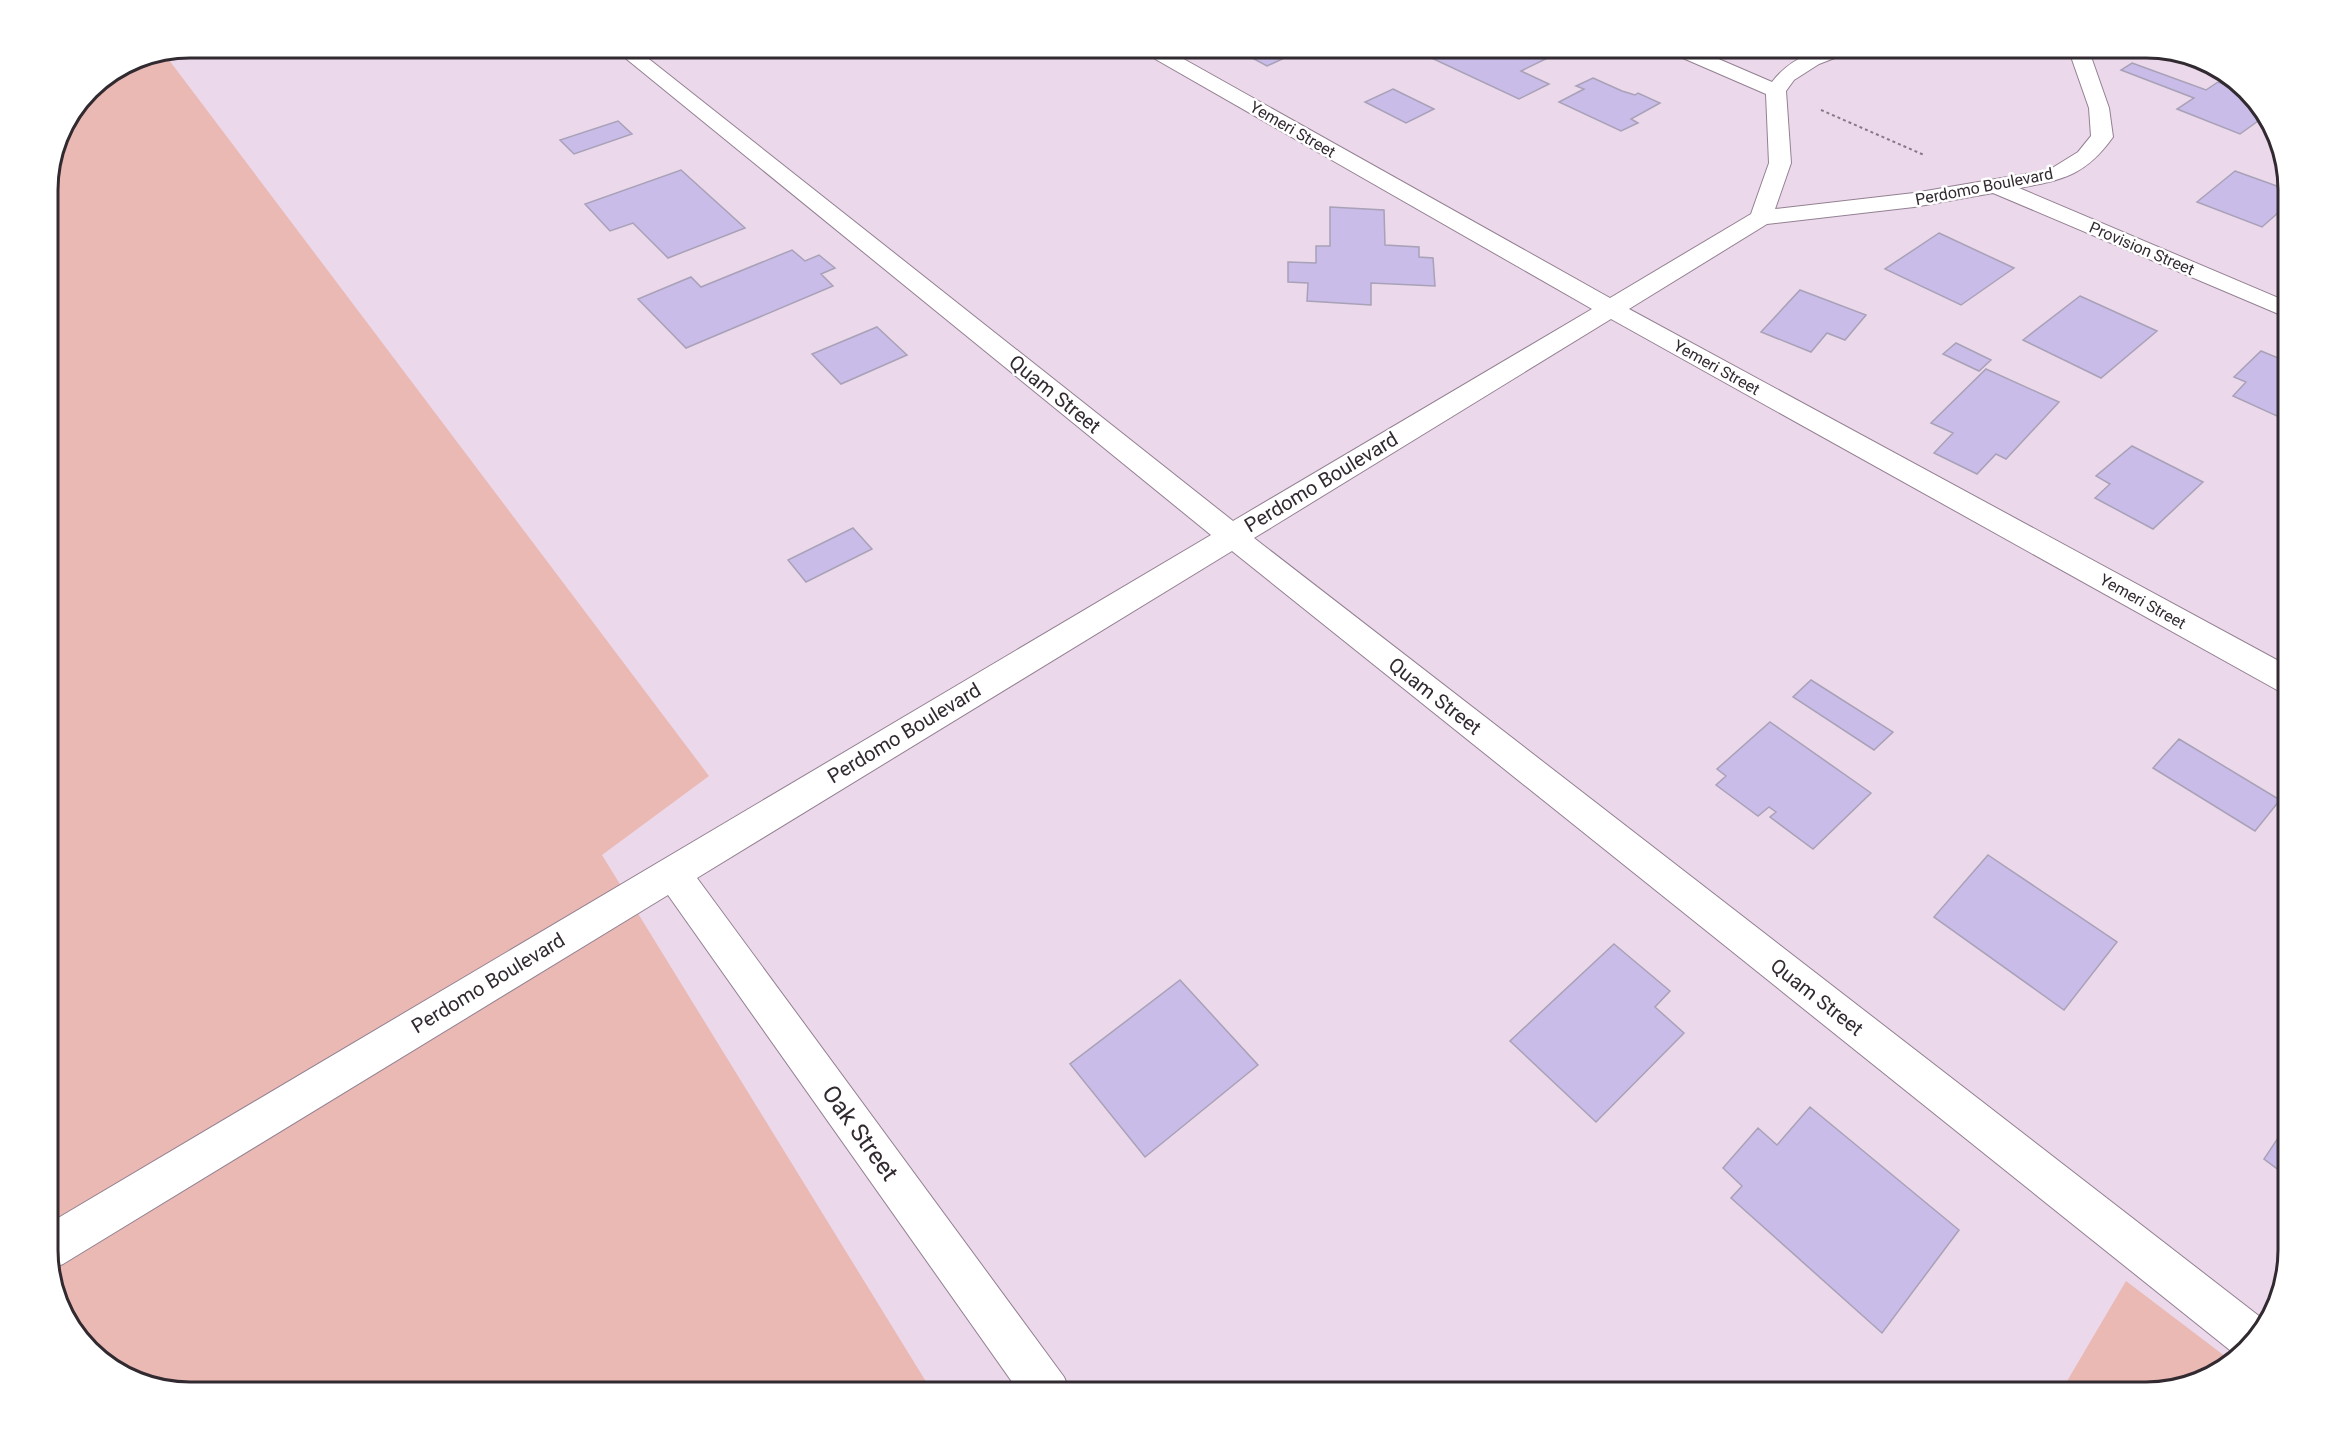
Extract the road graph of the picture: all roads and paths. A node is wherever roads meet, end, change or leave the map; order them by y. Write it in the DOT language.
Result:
graph roads {
  1 [pos="635,58"];
  2 [pos="1168,58"];
  3 [pos="1699,58"];
  4 [pos="1817,58"];
  5 [pos="2082,58"];
  6 [pos="1776,91"];
  7 [pos="1996,186"];
  8 [pos="1761,218"];
  9 [pos="2277,306"];
  10 [pos="1609,308"];
  11 [pos="1232,536"];
  12 [pos="2277,675"];
  13 [pos="672,872"];
  14 [pos="59,1242"];
  15 [pos="2247,1335"];
  16 [pos="1040,1382"];
  1 -- 11 [label="street, Quam Street"];
  2 -- 10 [label="street, Yemeri Street"];
  3 -- 6 [label="street"];
  4 -- 6 [label="street"];
  5 -- 7 [label="street, Perdomo Boulevard"];
  6 -- 7 [label="path"];
  6 -- 8 [label="street"];
  7 -- 8 [label="street, Perdomo Boulevard"];
  7 -- 9 [label="street, Provision Street"];
  8 -- 10 [label="street, Perdomo Boulevard"];
  10 -- 11 [label="street, Perdomo Boulevard"];
  10 -- 12 [label="street, Yemeri Street"];
  11 -- 13 [label="street, Perdomo Boulevard"];
  11 -- 15 [label="street, Quam Street"];
  13 -- 14 [label="street, Perdomo Boulevard"];
  13 -- 16 [label="street, Oak Street"];
}
